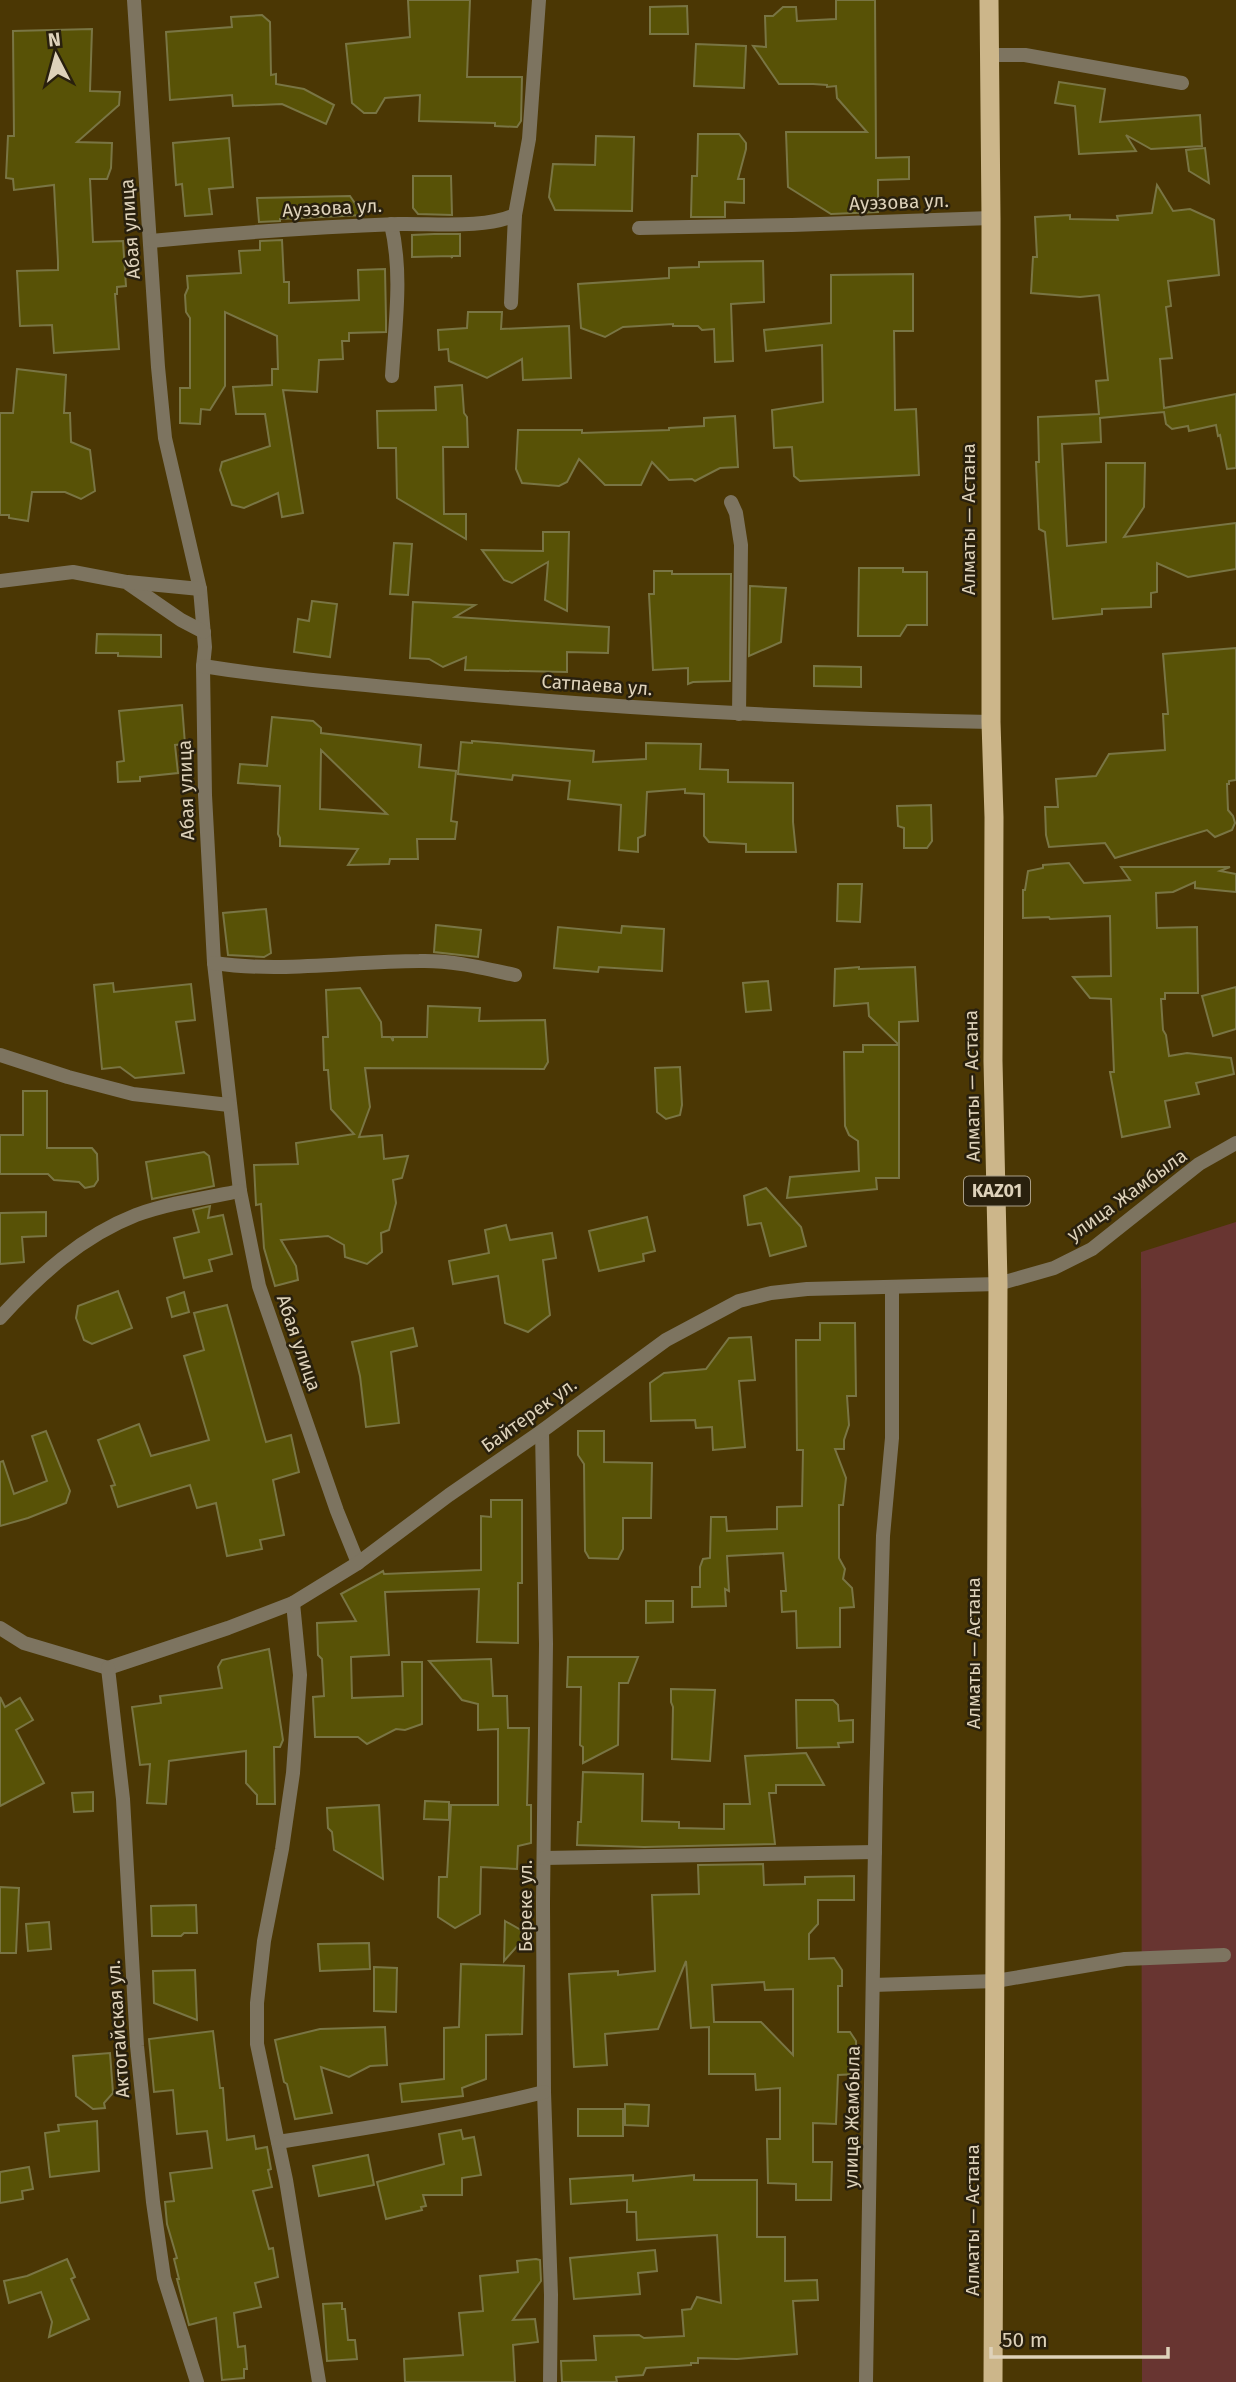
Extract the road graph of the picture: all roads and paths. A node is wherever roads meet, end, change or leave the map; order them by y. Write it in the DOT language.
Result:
graph roads {
  1 [pos="134,0"];
  2 [pos="539,0"];
  3 [pos="989,0"];
  4 [pos="989,55"];
  5 [pos="1182,83"];
  6 [pos="516,215"];
  7 [pos="991,218"];
  8 [pos="391,224"];
  9 [pos="639,228"];
  10 [pos="151,241"];
  11 [pos="511,303"];
  12 [pos="391,376"];
  13 [pos="731,502"];
  14 [pos="0,581"];
  15 [pos="126,582"];
  16 [pos="200,589"];
  17 [pos="204,632"];
  18 [pos="203,666"];
  19 [pos="739,714"];
  20 [pos="991,722"];
  21 [pos="214,963"];
  22 [pos="515,975"];
  23 [pos="0,1055"];
  24 [pos="229,1105"];
  25 [pos="1236,1143"];
  26 [pos="240,1191"];
  27 [pos="999,1284"];
  28 [pos="892,1288"];
  29 [pos="0,1318"];
  30 [pos="542,1431"];
  31 [pos="358,1563"];
  32 [pos="293,1602"];
  33 [pos="0,1628"];
  34 [pos="108,1668"];
  35 [pos="875,1852"];
  36 [pos="544,1858"];
  37 [pos="1224,1955"];
  38 [pos="996,1981"];
  39 [pos="873,1985"];
  40 [pos="544,2092"];
  41 [pos="278,2142"];
  42 [pos="197,2382"];
  43 [pos="319,2382"];
  44 [pos="550,2382"];
  45 [pos="866,2382"];
  46 [pos="993,2382"];
  1 -- 10 [label="street, Абая улица"];
  2 -- 6 [label="street"];
  3 -- 4 [label="highway, Алматы — Астана / KАZ01"];
  4 -- 5 [label="street"];
  4 -- 7 [label="highway, Алматы — Астана / KАZ01"];
  6 -- 8 [label="street, Ауэзова ул."];
  6 -- 11 [label="street"];
  7 -- 9 [label="street, Ауэзова ул."];
  7 -- 20 [label="highway, Алматы — Астана / KАZ01"];
  8 -- 10 [label="street, Ауэзова ул."];
  8 -- 12 [label="street"];
  10 -- 16 [label="street, Абая улица"];
  13 -- 19 [label="street"];
  14 -- 15 [label="street"];
  15 -- 16 [label="street"];
  15 -- 17 [label="street"];
  16 -- 17 [label="street, Абая улица"];
  17 -- 18 [label="street, Абая улица"];
  18 -- 19 [label="street, Сатпаева ул."];
  18 -- 21 [label="street, Абая улица"];
  19 -- 20 [label="street, Сатпаева ул."];
  20 -- 27 [label="highway, Алматы — Астана / KАZ01"];
  21 -- 22 [label="street"];
  21 -- 24 [label="street, Абая улица"];
  23 -- 24 [label="street"];
  24 -- 26 [label="street, Абая улица"];
  25 -- 27 [label="street, улица Жамбыла"];
  26 -- 29 [label="street"];
  26 -- 31 [label="street, Абая улица"];
  27 -- 28 [label="street, Байтерек ул."];
  27 -- 38 [label="highway, Алматы — Астана / KАZ01"];
  28 -- 30 [label="street, Байтерек ул."];
  28 -- 35 [label="street, улица Жамбыла"];
  30 -- 31 [label="street, Байтерек ул."];
  30 -- 36 [label="street, Береке ул."];
  31 -- 32 [label="street, Байтерек ул."];
  32 -- 34 [label="street, Байтерек ул."];
  32 -- 41 [label="street"];
  33 -- 34 [label="street"];
  34 -- 42 [label="street, Актогайская ул."];
  35 -- 36 [label="street"];
  35 -- 39 [label="street, улица Жамбыла"];
  36 -- 40 [label="street, Береке ул."];
  37 -- 38 [label="street"];
  38 -- 39 [label="street"];
  38 -- 46 [label="highway, Алматы — Астана / KАZ01"];
  39 -- 45 [label="street, улица Жамбыла"];
  40 -- 41 [label="street"];
  40 -- 44 [label="street, Береке ул."];
  41 -- 43 [label="street"];
}
